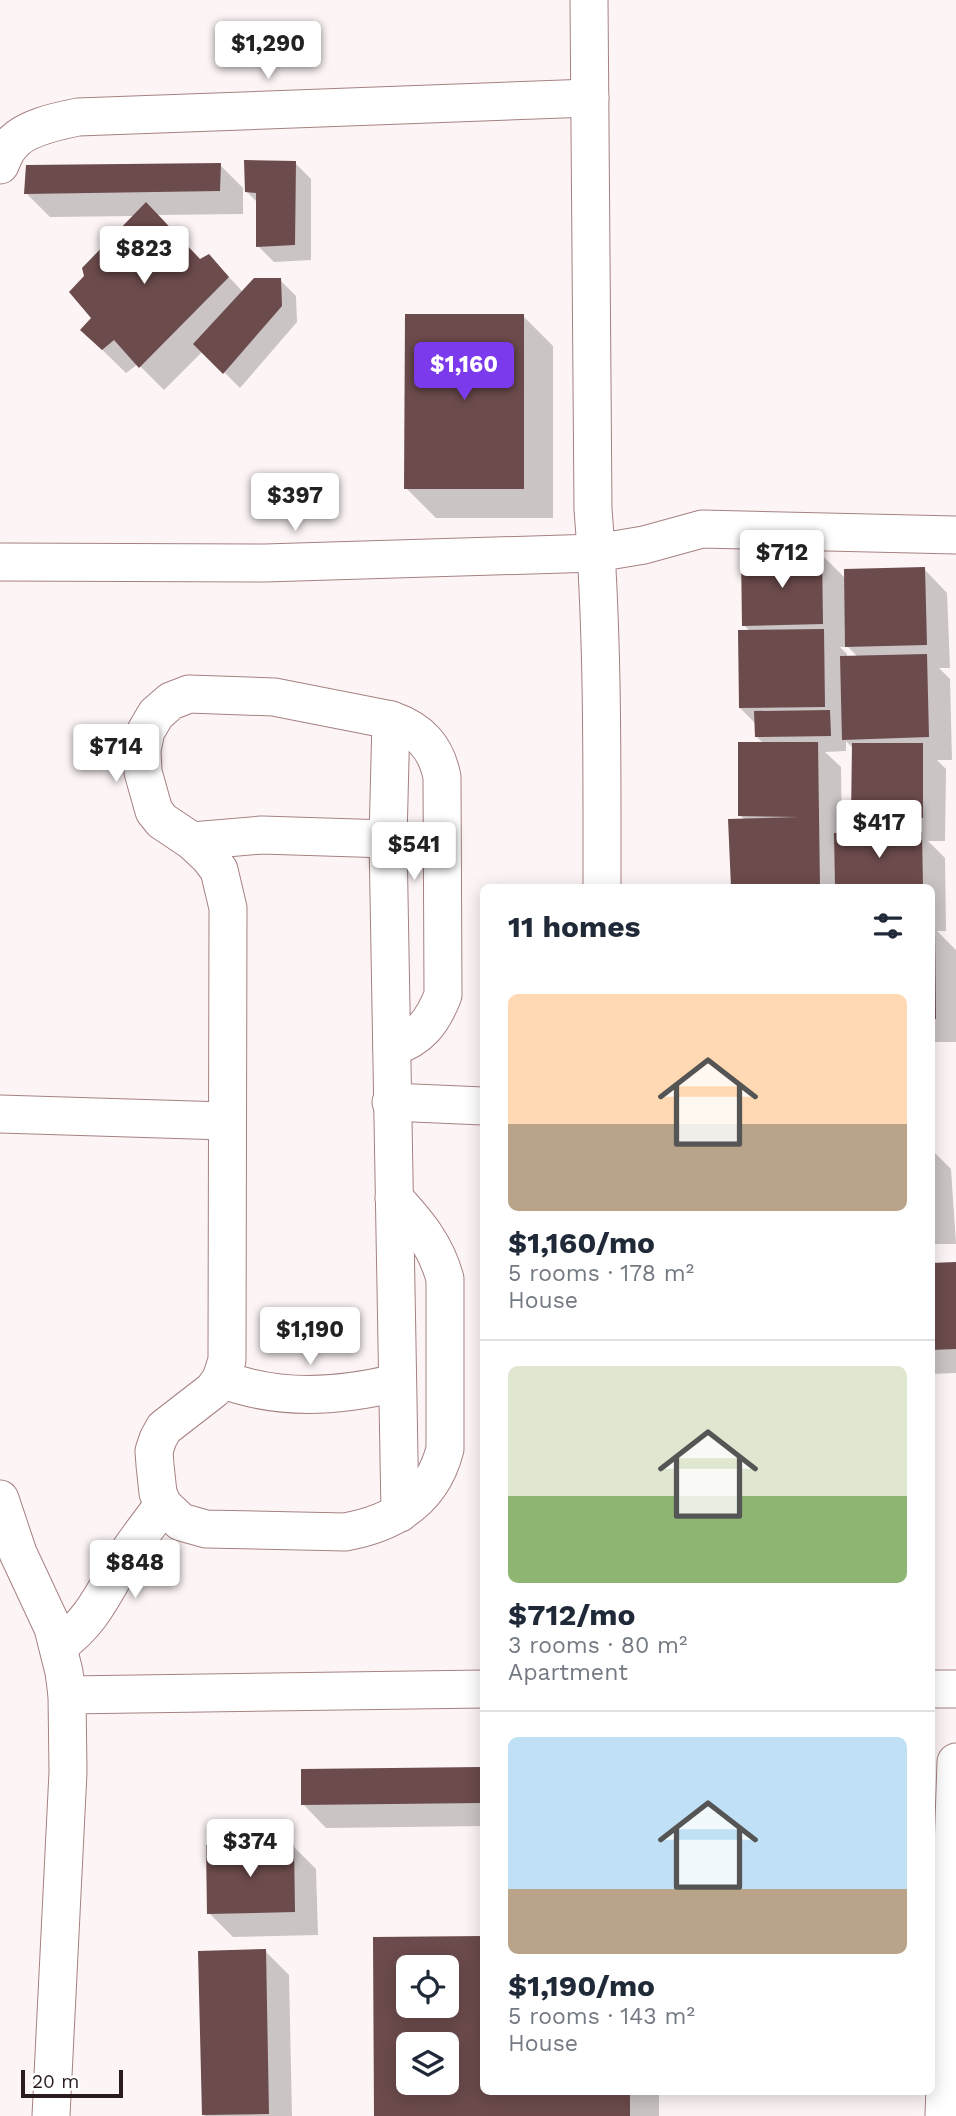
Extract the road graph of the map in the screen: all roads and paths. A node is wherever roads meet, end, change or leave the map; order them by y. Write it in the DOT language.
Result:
graph roads {
  1 [pos="589,0"];
  2 [pos="590,98"];
  3 [pos="0,165"];
  4 [pos="956,535"];
  5 [pos="596,553"];
  6 [pos="0,562"];
  7 [pos="391,720"];
  8 [pos="388,839"];
  9 [pos="192,841"];
  10 [pos="601,884"];
  11 [pos="392,1047"];
  12 [pos="391,1102"];
  13 [pos="480,1106"];
  14 [pos="0,1114"];
  15 [pos="225,1121"];
  16 [pos="394,1198"];
  17 [pos="221,1379"];
  18 [pos="397,1382"];
  19 [pos="0,1499"];
  20 [pos="163,1504"];
  21 [pos="400,1513"];
  22 [pos="58,1646"];
  23 [pos="480,1689"];
  24 [pos="935,1689"];
  25 [pos="956,1689"];
  26 [pos="67,1695"];
  27 [pos="956,1762"];
  28 [pos="51,2116"];
  29 [pos="944,2116"];
  1 -- 2 [label="street"];
  2 -- 3 [label="street"];
  2 -- 5 [label="street"];
  4 -- 5 [label="street"];
  5 -- 6 [label="street"];
  5 -- 10 [label="street"];
  7 -- 8 [label="street"];
  7 -- 9 [label="street"];
  7 -- 11 [label="street"];
  8 -- 9 [label="street"];
  8 -- 11 [label="street"];
  9 -- 15 [label="street"];
  11 -- 12 [label="street"];
  12 -- 13 [label="street"];
  12 -- 16 [label="street"];
  14 -- 15 [label="street"];
  15 -- 17 [label="street"];
  16 -- 18 [label="street"];
  16 -- 21 [label="street"];
  17 -- 18 [label="street"];
  17 -- 20 [label="street"];
  18 -- 21 [label="street"];
  19 -- 22 [label="street"];
  20 -- 21 [label="street"];
  20 -- 22 [label="street"];
  22 -- 26 [label="street"];
  23 -- 26 [label="street"];
  24 -- 25 [label="street"];
  26 -- 28 [label="street"];
  27 -- 29 [label="street"];
}
